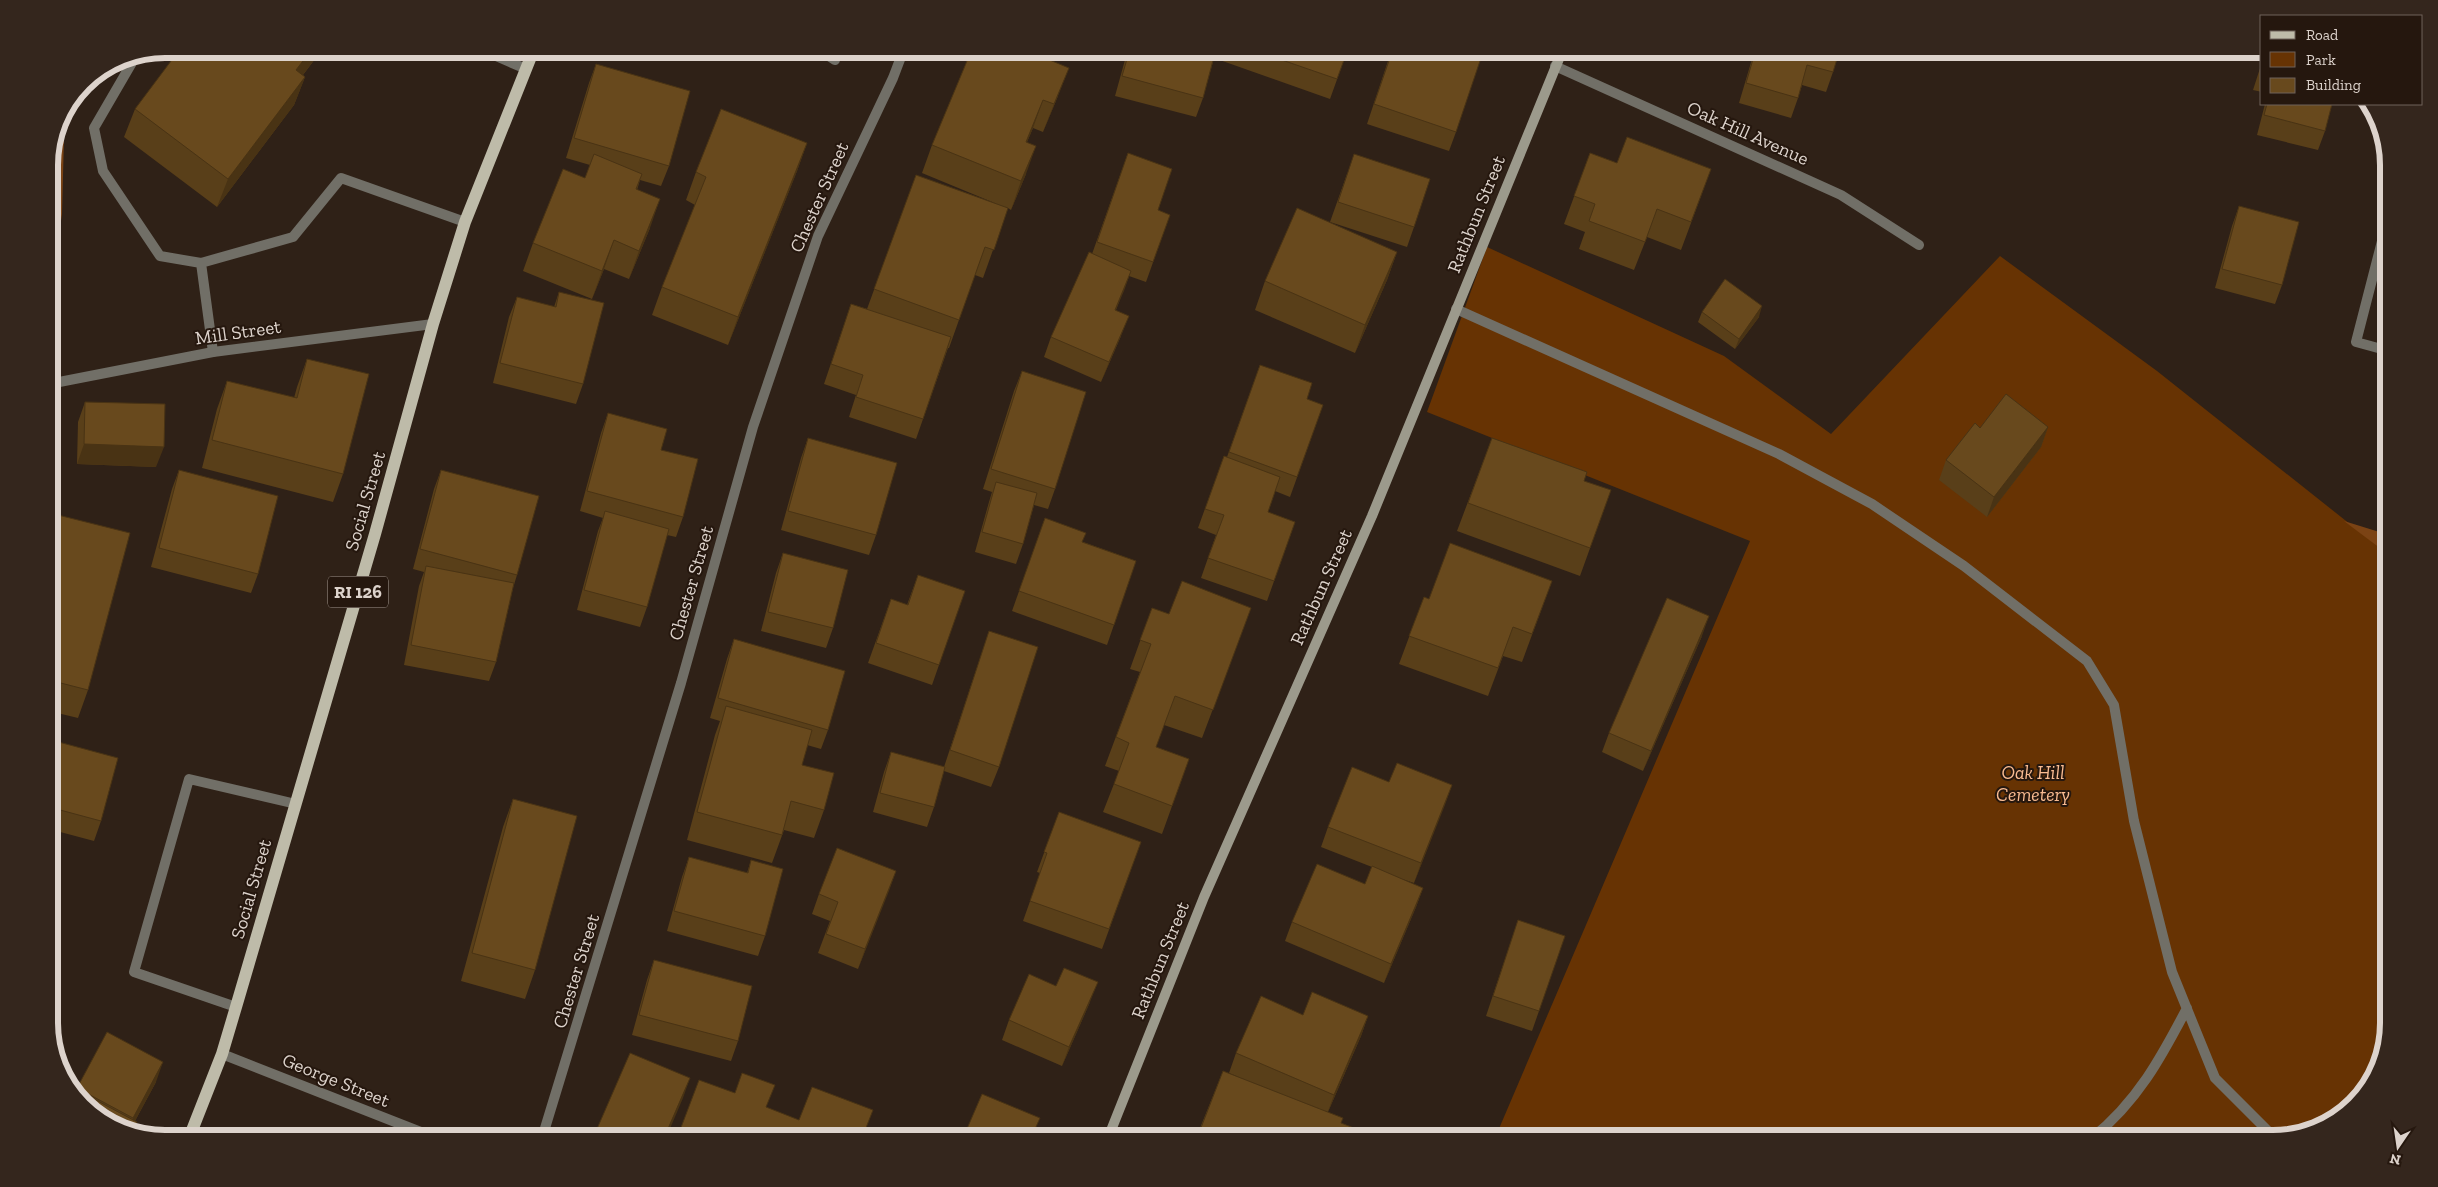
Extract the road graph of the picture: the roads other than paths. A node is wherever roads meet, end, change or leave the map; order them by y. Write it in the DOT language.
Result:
graph roads {
  1 [pos="1560,57"];
  2 [pos="500,58"];
  3 [pos="530,58"];
  4 [pos="831,58"];
  5 [pos="901,58"];
  6 [pos="835,60"];
  7 [pos="132,63"];
  8 [pos="1556,66"];
  9 [pos="526,69"];
  10 [pos="465,222"];
  11 [pos="1919,245"];
  12 [pos="2380,249"];
  13 [pos="201,264"];
  14 [pos="1456,310"];
  15 [pos="433,324"];
  16 [pos="2380,349"];
  17 [pos="213,352"];
  18 [pos="58,382"];
  19 [pos="296,804"];
  20 [pos="236,1007"];
  21 [pos="2187,1008"];
  22 [pos="222,1054"];
  23 [pos="192,1130"];
  24 [pos="416,1130"];
  25 [pos="544,1130"];
  26 [pos="1111,1130"];
  27 [pos="2100,1130"];
  28 [pos="2267,1130"];
  1 -- 8 [label="main road, Rathbun Street"];
  2 -- 9 [label="street"];
  3 -- 9 [label="main road, Social Street / RI 126"];
  4 -- 6 [label="street"];
  5 -- 25 [label="street, Chester Street"];
  7 -- 13 [label="street"];
  8 -- 11 [label="street, Oak Hill Avenue"];
  8 -- 14 [label="main road, Rathbun Street"];
  9 -- 10 [label="main road, Social Street / RI 126"];
  10 -- 13 [label="street"];
  10 -- 15 [label="main road, Social Street / RI 126"];
  12 -- 16 [label="street"];
  13 -- 17 [label="street"];
  14 -- 21 [label="street"];
  14 -- 26 [label="main road, Rathbun Street"];
  15 -- 17 [label="street, Mill Street"];
  15 -- 19 [label="main road, Social Street / RI 126"];
  17 -- 18 [label="street, Mill Street"];
  19 -- 20 [label="main road, Social Street / RI 126"];
  19 -- 20 [label="street"];
  20 -- 22 [label="main road, Social Street / RI 126"];
  21 -- 27 [label="street"];
  21 -- 28 [label="street"];
  22 -- 23 [label="main road, Social Street / RI 126"];
  22 -- 24 [label="street, George Street"];
}
